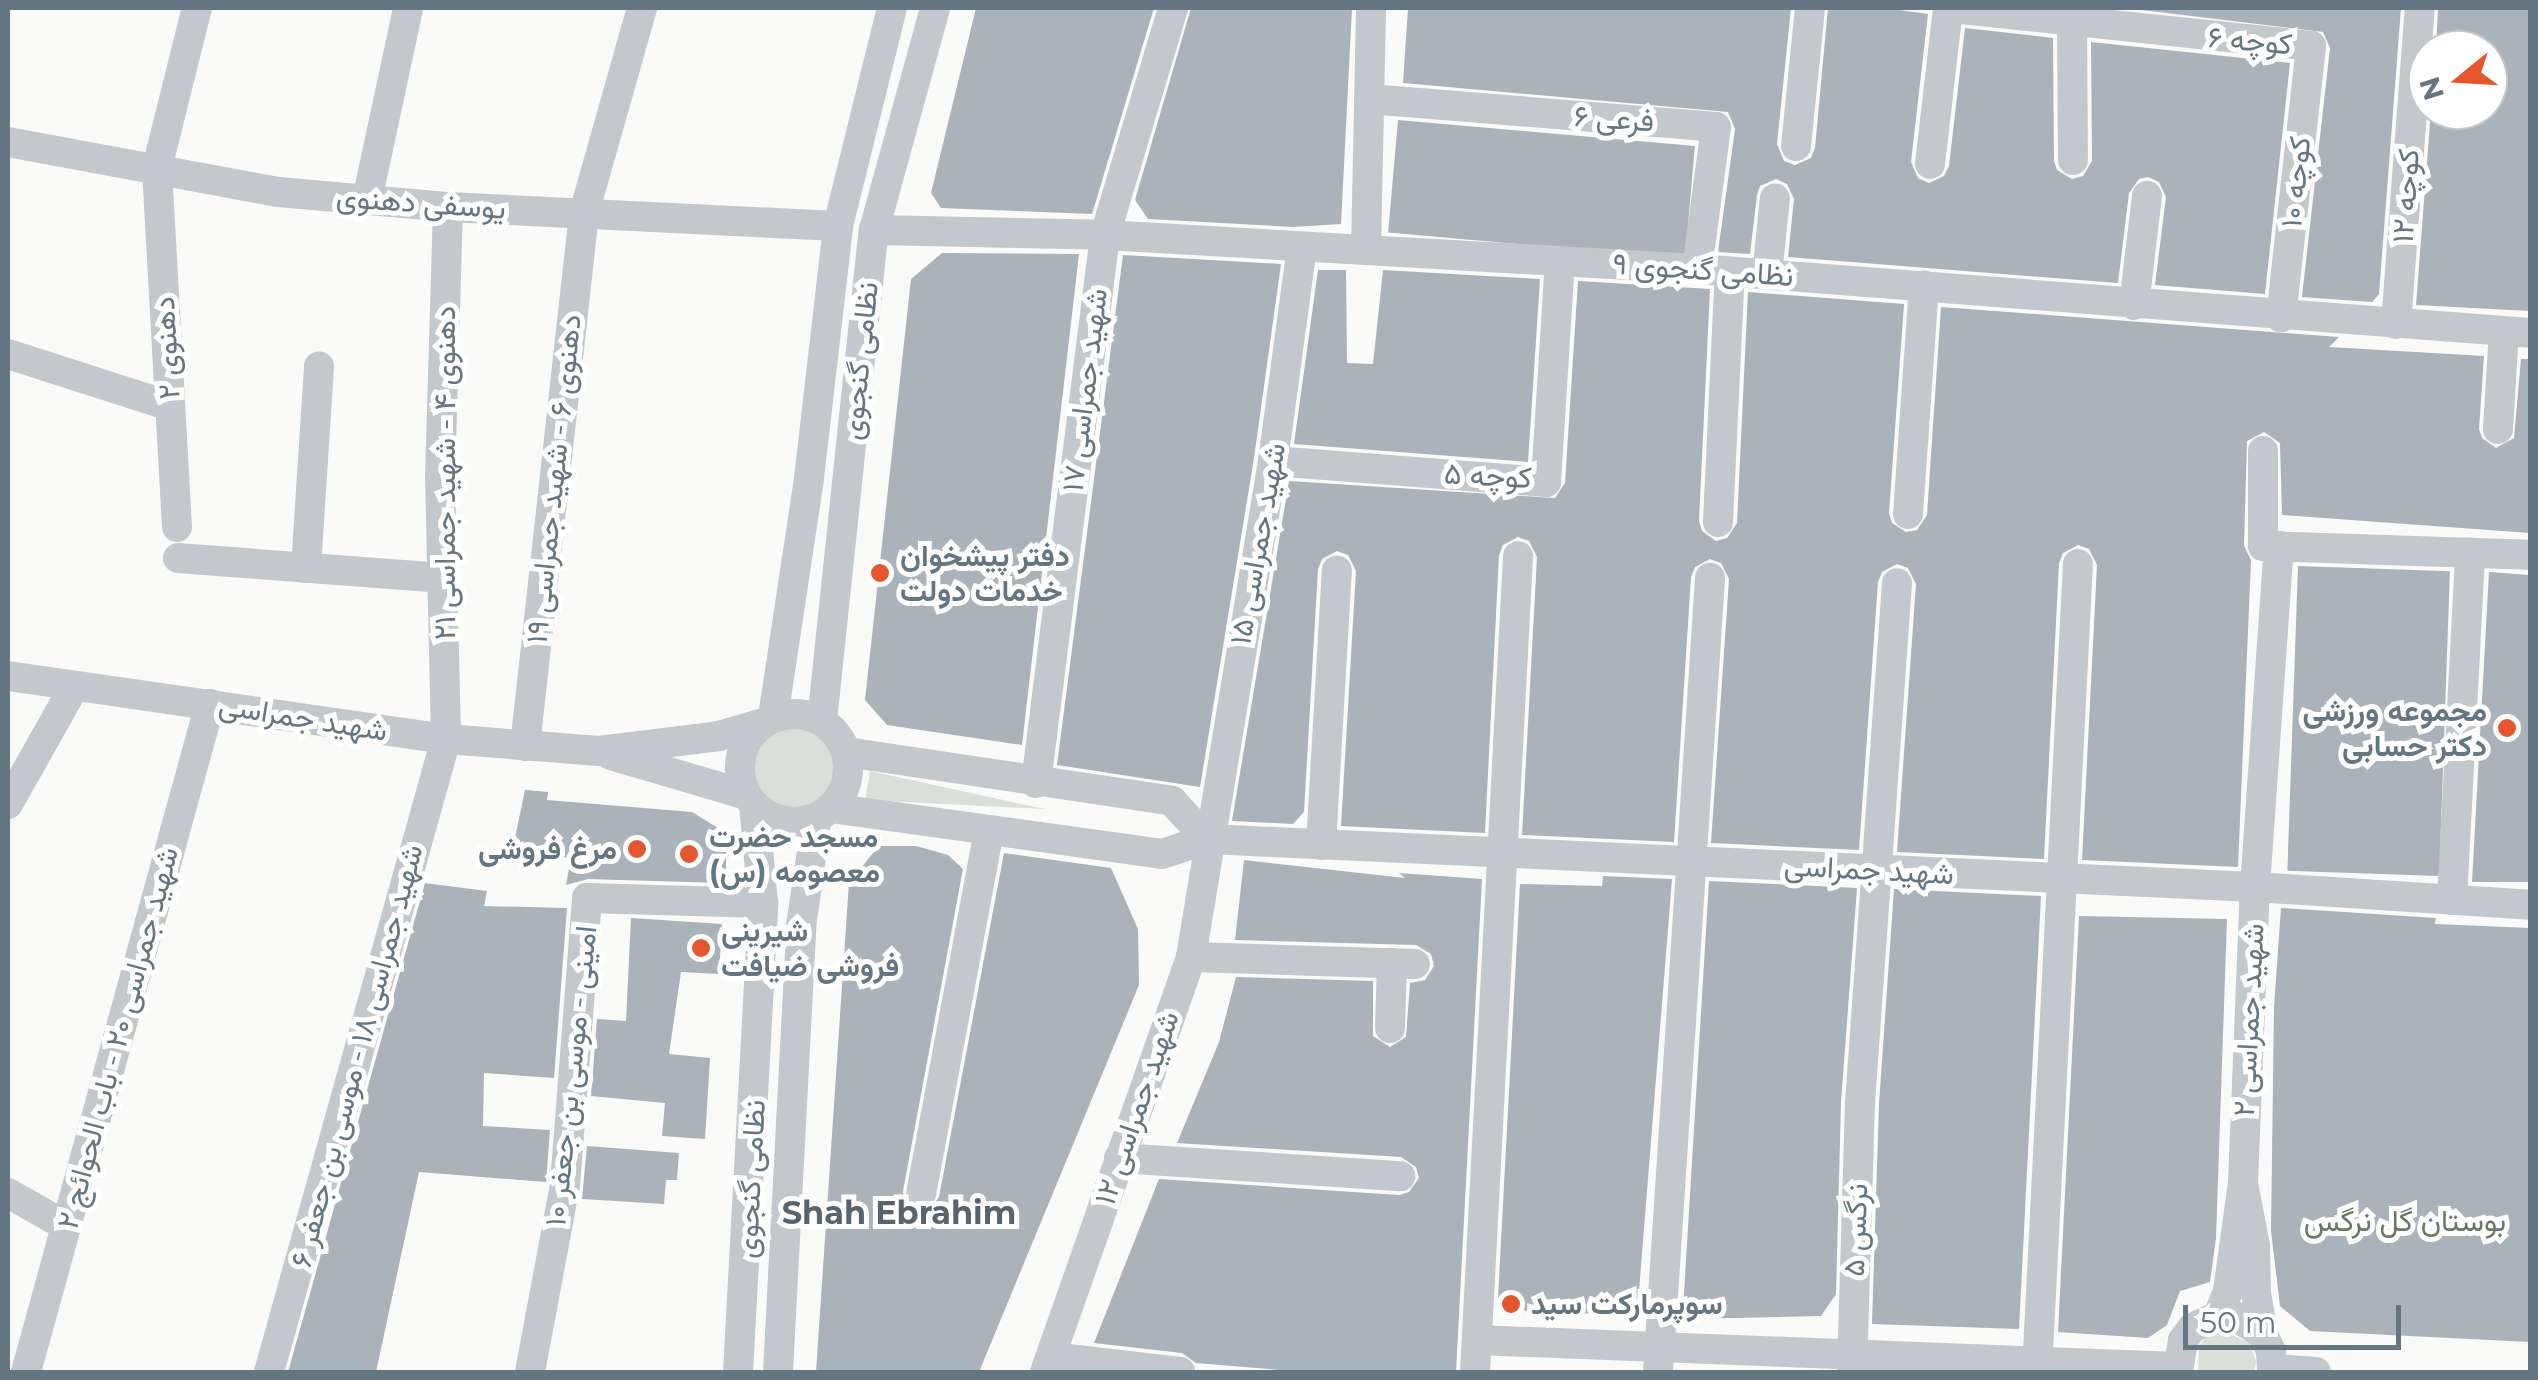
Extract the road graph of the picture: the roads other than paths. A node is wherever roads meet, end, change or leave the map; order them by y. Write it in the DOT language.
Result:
graph roads {
  1 [pos="198,8"];
  2 [pos="408,8"];
  3 [pos="642,8"];
  4 [pos="892,8"];
  5 [pos="935,8"];
  6 [pos="1173,8"];
  7 [pos="1371,8"];
  8 [pos="1810,8"];
  9 [pos="1950,8"];
  10 [pos="2420,8"];
  11 [pos="2072,24"];
  12 [pos="2311,46"];
  13 [pos="1369,100"];
  14 [pos="8,142"];
  15 [pos="1796,146"];
  16 [pos="2073,160"];
  17 [pos="1930,164"];
  18 [pos="157,168"];
  19 [pos="2146,196"];
  20 [pos="1775,198"];
  21 [pos="366,200"];
  22 [pos="448,207"];
  23 [pos="584,213"];
  24 [pos="838,226"];
  25 [pos="874,230"];
  26 [pos="1105,235"];
  27 [pos="1302,247"];
  28 [pos="1366,250"];
  29 [pos="1560,261"];
  30 [pos="1697,269"];
  31 [pos="1730,272"];
  32 [pos="1767,275"];
  33 [pos="1924,286"];
  34 [pos="2134,304"];
  35 [pos="2281,317"];
  36 [pos="2396,324"];
  37 [pos="2517,332"];
  38 [pos="8,354"];
  39 [pos="319,366"];
  40 [pos="170,406"];
  41 [pos="2498,429"];
  42 [pos="2263,451"];
  43 [pos="1273,461"];
  44 [pos="1908,514"];
  45 [pos="1718,522"];
  46 [pos="177,527"];
  47 [pos="2279,546"];
  48 [pos="2470,552"];
  49 [pos="2530,555"];
  50 [pos="1518,556"];
  51 [pos="178,558"];
  52 [pos="2078,564"];
  53 [pos="306,568"];
  54 [pos="1337,570"];
  55 [pos="442,578"];
  56 [pos="1710,578"];
  57 [pos="1897,583"];
  58 [pos="8,676"];
  59 [pos="74,687"];
  60 [pos="210,704"];
  61 [pos="767,720"];
  62 [pos="822,721"];
  63 [pos="446,739"];
  64 [pos="525,746"];
  65 [pos="599,751"];
  66 [pos="846,752"];
  67 [pos="1036,783"];
  68 [pos="750,800"];
  69 [pos="8,804"];
  70 [pos="824,813"];
  71 [pos="989,830"];
  72 [pos="1207,839"];
  73 [pos="1321,845"];
  74 [pos="1505,855"];
  75 [pos="1689,861"];
  76 [pos="1876,872"];
  77 [pos="2059,878"];
  78 [pos="2256,887"];
  79 [pos="2452,900"];
  80 [pos="763,903"];
  81 [pos="2530,905"];
  82 [pos="1190,957"];
  83 [pos="1390,1028"];
  84 [pos="1119,1158"];
  85 [pos="2243,1168"];
  86 [pos="1400,1176"];
  87 [pos="8,1193"];
  88 [pos="921,1194"];
  89 [pos="66,1226"];
  90 [pos="2218,1316"];
  91 [pos="2263,1334"];
  92 [pos="1476,1340"];
  93 [pos="1659,1361"];
  94 [pos="1048,1365"];
  95 [pos="1852,1365"];
  96 [pos="2037,1369"];
  97 [pos="2177,1370"];
  98 [pos="2273,1371"];
  99 [pos="26,1372"];
  100 [pos="269,1372"];
  101 [pos="530,1372"];
  102 [pos="738,1372"];
  103 [pos="778,1372"];
  104 [pos="1180,1372"];
  105 [pos="1475,1372"];
  106 [pos="2316,1372"];
  1 -- 18 [label="street, دهنوی ۲"];
  2 -- 21 [label="street"];
  3 -- 23 [label="street, دهنوی ۶ - شهید جمراسی ۱۹"];
  4 -- 24 [label="street, نظامی گنجوی"];
  5 -- 25 [label="street, نظامی گنجوی"];
  6 -- 26 [label="street, شهید جمراسی ۱۷"];
  7 -- 13 [label="street"];
  8 -- 15 [label="street"];
  9 -- 11 [label="street, کوچه ۶"];
  9 -- 17 [label="street"];
  10 -- 36 [label="street, کوچه ۱۲"];
  11 -- 12 [label="street, کوچه ۶"];
  11 -- 16 [label="street"];
  12 -- 35 [label="street, کوچه ۱۰"];
  13 -- 28 [label="street"];
  13 -- 30 [label="street, فرعی ۶"];
  14 -- 18 [label="street, یوسفی دهنوی"];
  18 -- 21 [label="street, یوسفی دهنوی"];
  18 -- 40 [label="street, دهنوی ۲"];
  19 -- 34 [label="street"];
  20 -- 32 [label="street"];
  21 -- 22 [label="street, یوسفی دهنوی"];
  22 -- 23 [label="street, یوسفی دهنوی"];
  22 -- 55 [label="street, دهنوی ۴ - شهید جمراسی ۲۱"];
  23 -- 24 [label="street, یوسفی دهنوی"];
  23 -- 64 [label="street, دهنوی ۶ - شهید جمراسی ۱۹"];
  24 -- 61 [label="street, نظامی گنجوی"];
  25 -- 26 [label="street, نظامی گنجوی ۹"];
  25 -- 62 [label="street, نظامی گنجوی"];
  26 -- 27 [label="street, نظامی گنجوی ۹"];
  26 -- 67 [label="street, شهید جمراسی ۱۷"];
  27 -- 28 [label="street, نظامی گنجوی ۹"];
  27 -- 43 [label="street, شهید جمراسی ۱۵"];
  28 -- 29 [label="street, نظامی گنجوی ۹"];
  29 -- 30 [label="street, نظامی گنجوی ۹"];
  29 -- 43 [label="street, کوچه ۵"];
  30 -- 31 [label="street, نظامی گنجوی ۹"];
  31 -- 32 [label="street, نظامی گنجوی ۹"];
  31 -- 45 [label="street"];
  32 -- 33 [label="street, نظامی گنجوی ۹"];
  33 -- 34 [label="street, نظامی گنجوی ۹"];
  33 -- 44 [label="street"];
  34 -- 35 [label="street, نظامی گنجوی ۹"];
  35 -- 36 [label="street, نظامی گنجوی ۹"];
  36 -- 37 [label="street, نظامی گنجوی ۹"];
  37 -- 41 [label="street"];
  38 -- 40 [label="street"];
  39 -- 53 [label="street"];
  40 -- 46 [label="street, دهنوی ۲"];
  42 -- 47 [label="street"];
  43 -- 72 [label="street, شهید جمراسی ۱۵"];
  47 -- 48 [label="street"];
  47 -- 78 [label="street, شهید جمراسی ۲"];
  48 -- 49 [label="street"];
  48 -- 79 [label="street"];
  50 -- 74 [label="street"];
  51 -- 53 [label="street"];
  52 -- 77 [label="street"];
  53 -- 55 [label="street"];
  54 -- 73 [label="street"];
  55 -- 63 [label="street, دهنوی ۴ - شهید جمراسی ۲۱"];
  56 -- 75 [label="street"];
  57 -- 76 [label="street, نرگس ۵"];
  58 -- 59 [label="street, شهید جمراسی"];
  59 -- 60 [label="street, شهید جمراسی"];
  59 -- 69 [label="street"];
  60 -- 63 [label="street, شهید جمراسی"];
  60 -- 89 [label="street, شهید جمراسی ۲۰ - باب الحوائج ۲"];
  61 -- 62 [label="street"];
  61 -- 65 [label="street"];
  61 -- 68 [label="street"];
  62 -- 66 [label="street"];
  63 -- 64 [label="street, شهید جمراسی"];
  63 -- 100 [label="street, شهید جمراسی ۱۸ - موسی بن جعفر ۶"];
  64 -- 65 [label="street, شهید جمراسی"];
  65 -- 68 [label="street"];
  66 -- 67 [label="street"];
  66 -- 70 [label="street"];
  67 -- 72 [label="street"];
  68 -- 70 [label="street"];
  68 -- 80 [label="street, نظامی گنجوی"];
  70 -- 71 [label="street, شهید جمراسی"];
  70 -- 103 [label="street, نظامی گنجوی"];
  71 -- 72 [label="street, شهید جمراسی"];
  71 -- 88 [label="street"];
  72 -- 73 [label="street, شهید جمراسی"];
  72 -- 82 [label="street, شهید جمراسی ۱۲"];
  73 -- 74 [label="street, شهید جمراسی"];
  74 -- 75 [label="street, شهید جمراسی"];
  74 -- 92 [label="street"];
  75 -- 76 [label="street, شهید جمراسی"];
  75 -- 93 [label="street"];
  76 -- 77 [label="street, شهید جمراسی"];
  76 -- 95 [label="street, نرگس ۵"];
  77 -- 78 [label="street, شهید جمراسی"];
  77 -- 96 [label="street"];
  78 -- 79 [label="street, شهید جمراسی"];
  78 -- 85 [label="street, شهید جمراسی ۲"];
  79 -- 81 [label="street, شهید جمراسی"];
  80 -- 101 [label="street, امینی - موسی بن جعفر ۱۰"];
  80 -- 102 [label="street, نظامی گنجوی"];
  82 -- 83 [label="street"];
  82 -- 84 [label="street, شهید جمراسی ۱۲"];
  84 -- 86 [label="street"];
  84 -- 94 [label="street, شهید جمراسی ۱۲"];
  85 -- 90 [label="street"];
  85 -- 91 [label="street"];
  87 -- 89 [label="street"];
  89 -- 99 [label="street, شهید جمراسی ۲۰ - باب الحوائج ۲"];
  90 -- 91 [label="street"];
  90 -- 97 [label="street"];
  91 -- 98 [label="street"];
  92 -- 93 [label="street"];
  92 -- 105 [label="street"];
  93 -- 95 [label="street"];
  94 -- 104 [label="street"];
  95 -- 96 [label="street"];
  96 -- 97 [label="street"];
  98 -- 106 [label="street"];
}
